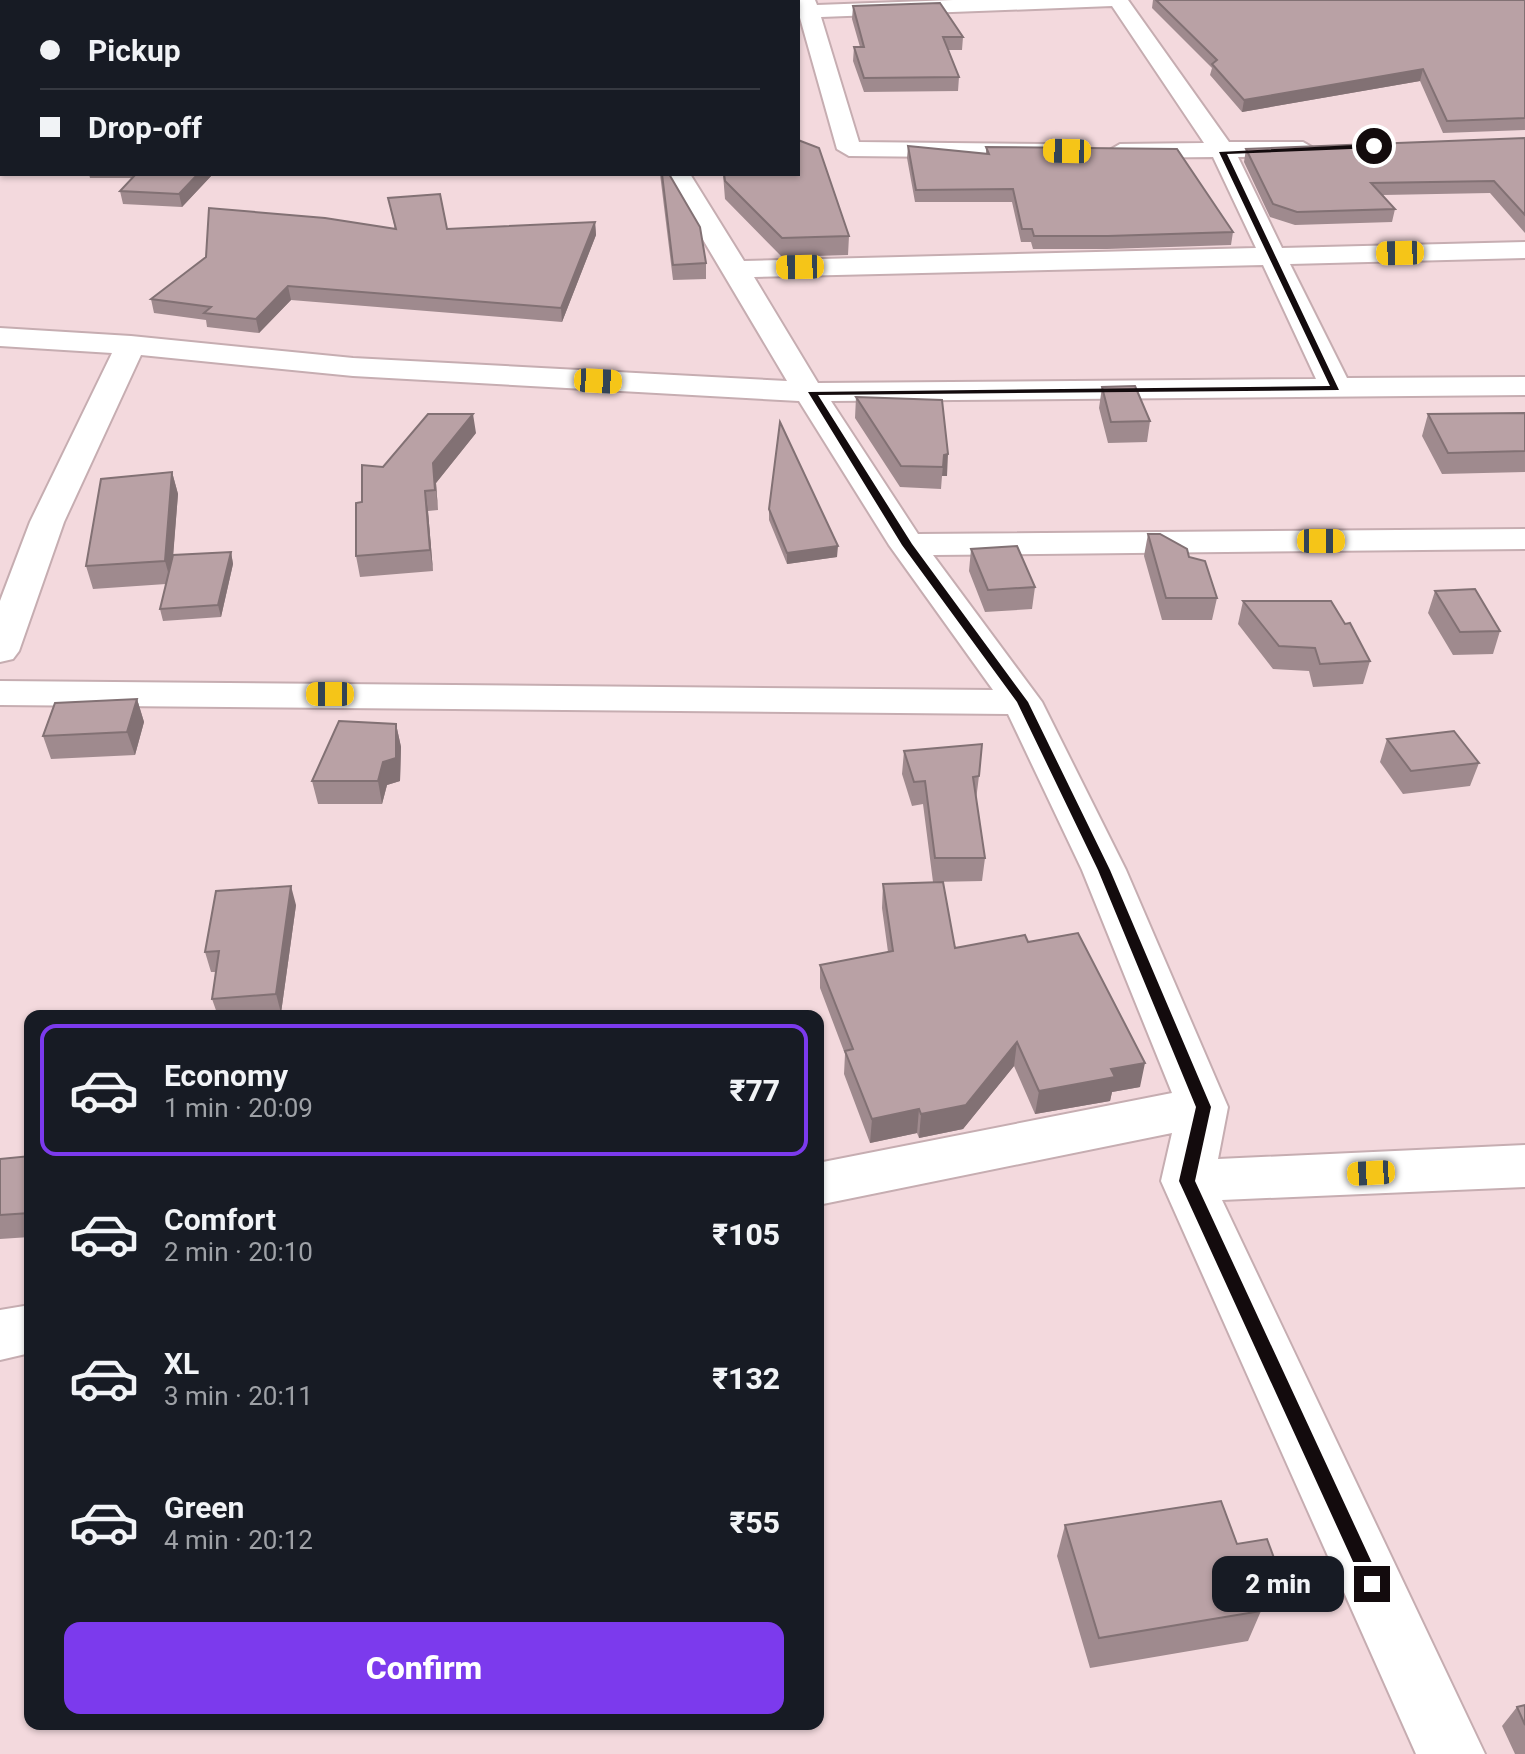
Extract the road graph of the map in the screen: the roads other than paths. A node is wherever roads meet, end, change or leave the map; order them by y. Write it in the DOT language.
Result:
graph roads {
  1 [pos="1118,0"];
  2 [pos="803,8"];
  3 [pos="1334,148"];
  4 [pos="1067,151"];
  5 [pos="1098,151"];
  6 [pos="1223,152"];
  7 [pos="678,176"];
  8 [pos="1525,250"];
  9 [pos="1274,256"];
  10 [pos="736,269"];
  11 [pos="0,337"];
  12 [pos="131,345"];
  13 [pos="1525,386"];
  14 [pos="1336,388"];
  15 [pos="812,392"];
  16 [pos="1525,539"];
  17 [pos="907,545"];
  18 [pos="0,651"];
  19 [pos="0,693"];
  20 [pos="1022,702"];
  21 [pos="1203,1107"];
  22 [pos="1525,1166"];
  23 [pos="1187,1181"];
  24 [pos="824,1183"];
  25 [pos="24,1330"];
  26 [pos="0,1335"];
  27 [pos="1451,1754"];
  1 -- 2 [label="street"];
  1 -- 6 [label="street"];
  2 -- 4 [label="street"];
  3 -- 6 [label="street"];
  5 -- 6 [label="street"];
  6 -- 9 [label="street"];
  7 -- 10 [label="street"];
  8 -- 9 [label="street"];
  9 -- 10 [label="street"];
  9 -- 14 [label="street"];
  10 -- 15 [label="street"];
  11 -- 12 [label="street"];
  12 -- 15 [label="street"];
  12 -- 18 [label="street"];
  13 -- 14 [label="street"];
  14 -- 15 [label="street"];
  15 -- 17 [label="street"];
  16 -- 17 [label="street"];
  17 -- 20 [label="street"];
  19 -- 20 [label="street"];
  20 -- 21 [label="street"];
  21 -- 23 [label="street"];
  21 -- 24 [label="street"];
  22 -- 23 [label="street"];
  23 -- 27 [label="street"];
  25 -- 26 [label="street"];
}
